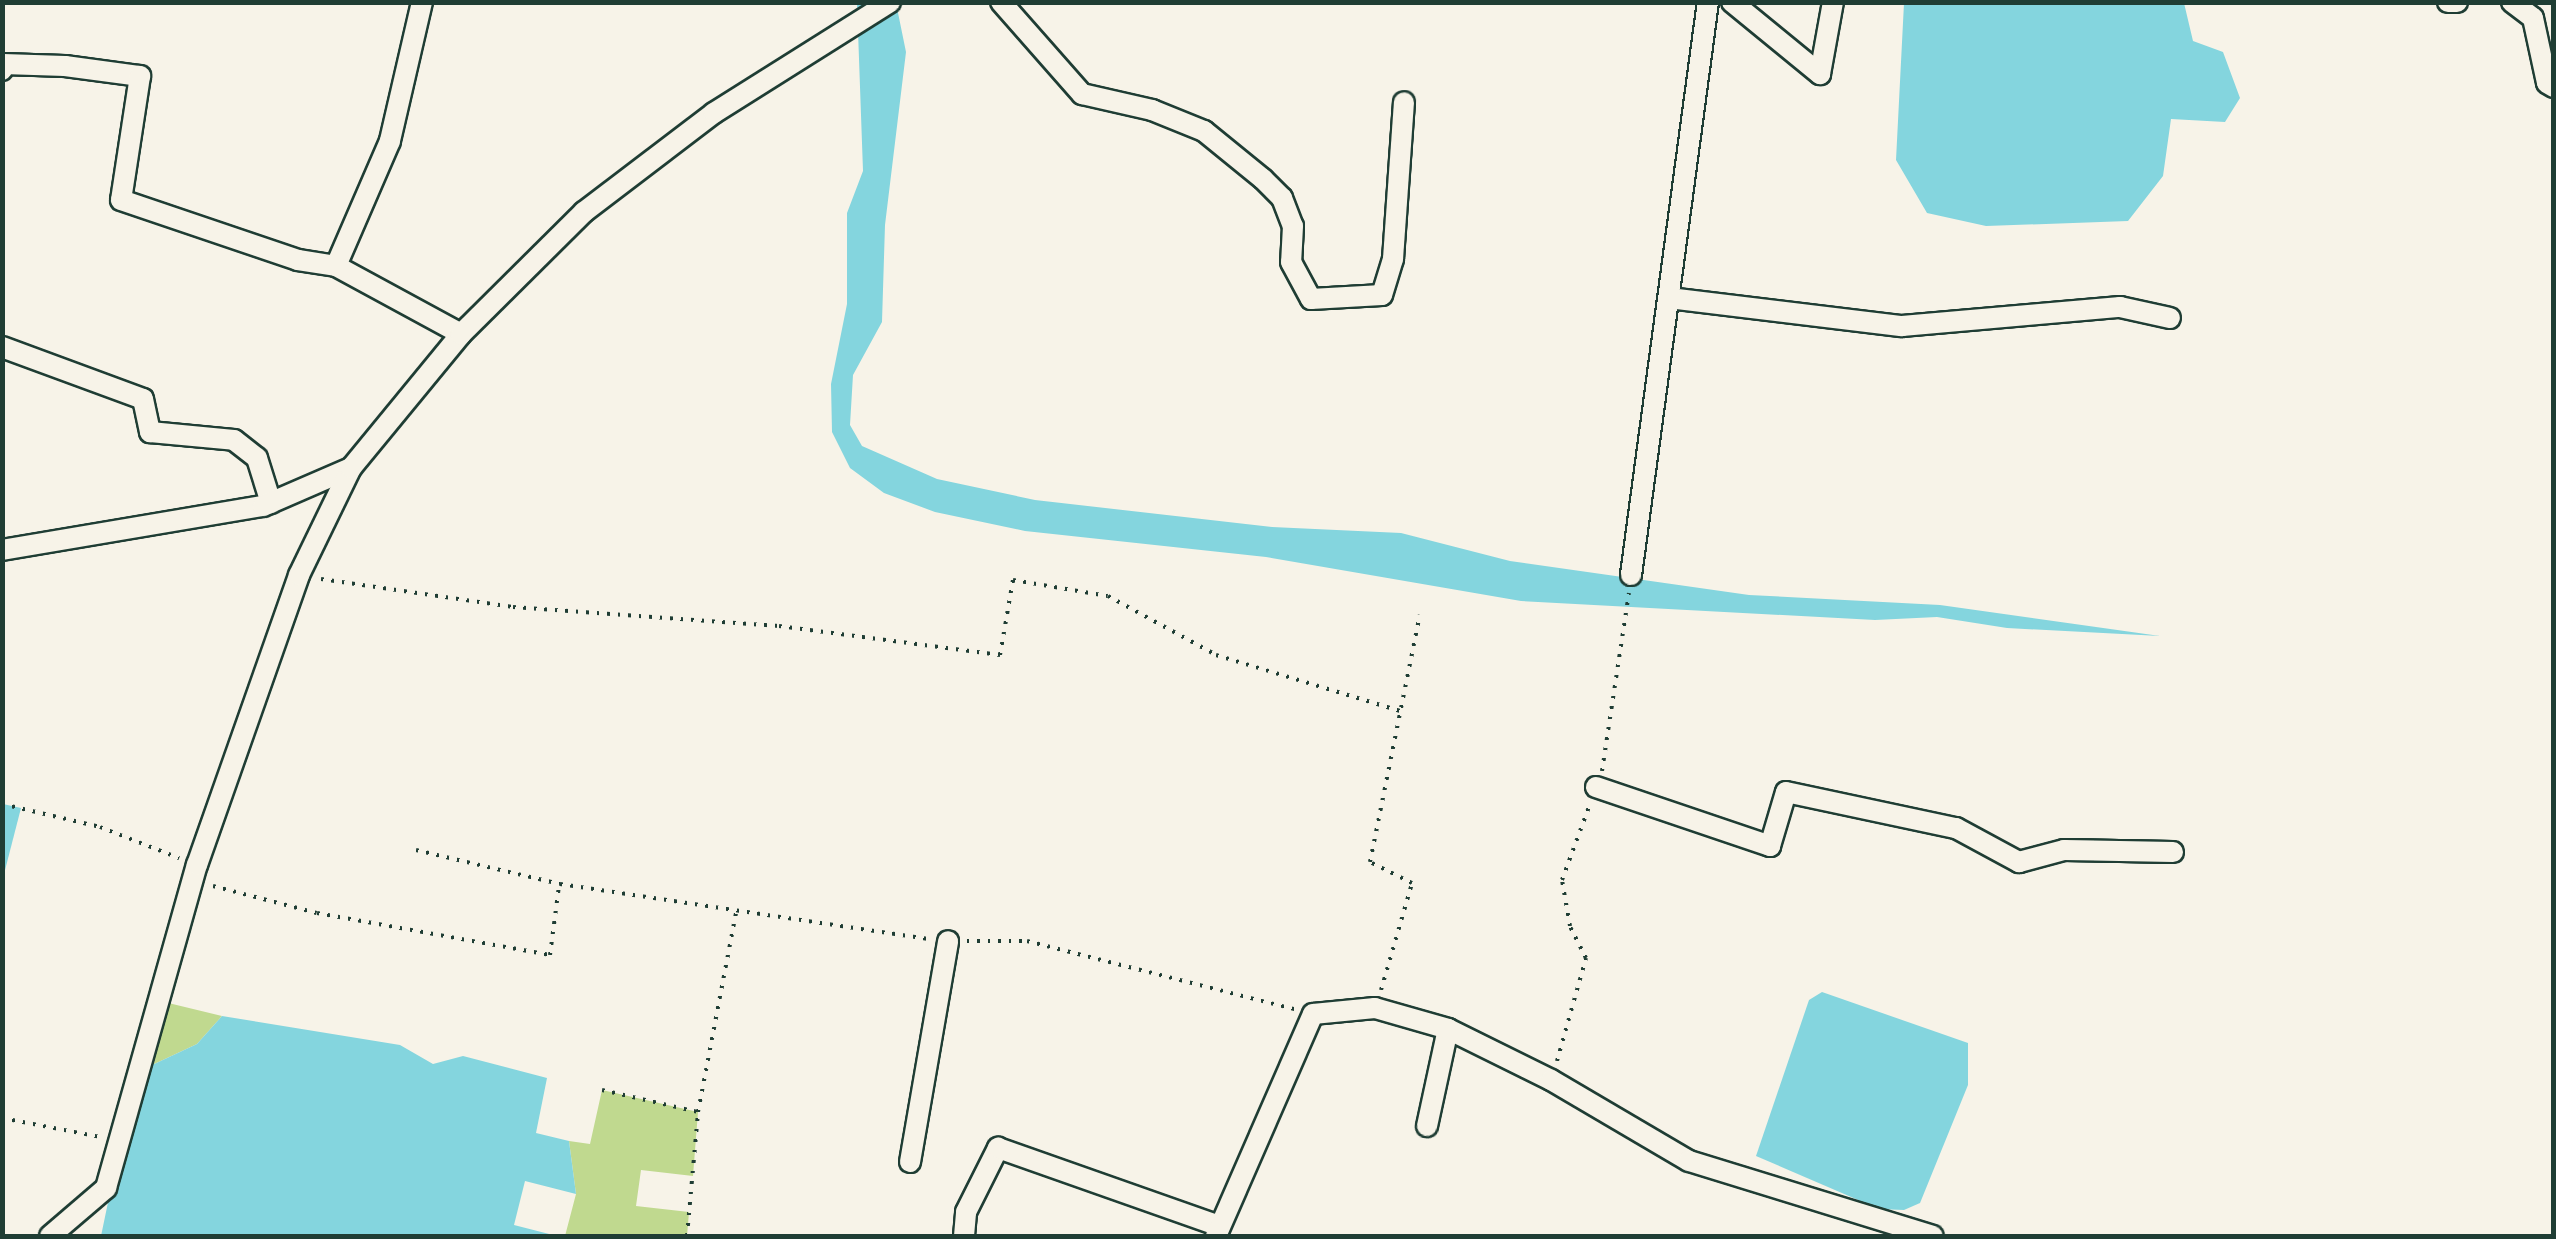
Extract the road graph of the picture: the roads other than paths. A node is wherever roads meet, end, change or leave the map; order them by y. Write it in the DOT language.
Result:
graph roads {
  1 [pos="422,2"];
  2 [pos="890,2"];
  3 [pos="1001,2"];
  4 [pos="1708,2"];
  5 [pos="1732,2"];
  6 [pos="1834,2"];
  7 [pos="2448,2"];
  8 [pos="2457,2"];
  9 [pos="2512,2"];
  10 [pos="2,70"];
  11 [pos="2554,87"];
  12 [pos="1404,102"];
  13 [pos="336,266"];
  14 [pos="1670,298"];
  15 [pos="2170,318"];
  16 [pos="461,334"];
  17 [pos="2,347"];
  18 [pos="351,468"];
  19 [pos="271,504"];
  20 [pos="2,550"];
  21 [pos="1631,574"];
  22 [pos="1596,788"];
  23 [pos="2173,852"];
  24 [pos="948,941"];
  25 [pos="1448,1029"];
  26 [pos="1427,1126"];
  27 [pos="910,1162"];
  28 [pos="1218,1231"];
  29 [pos="50,1236"];
  30 [pos="964,1236"];
  31 [pos="1932,1236"];
  1 -- 13 [label="street"];
  2 -- 16 [label="street"];
  3 -- 12 [label="street"];
  4 -- 14 [label="street"];
  5 -- 6 [label="street"];
  7 -- 8 [label="street"];
  9 -- 11 [label="street"];
  10 -- 13 [label="street"];
  13 -- 16 [label="street"];
  14 -- 15 [label="street"];
  14 -- 21 [label="street"];
  16 -- 18 [label="street"];
  17 -- 19 [label="street"];
  18 -- 19 [label="street"];
  18 -- 29 [label="street"];
  19 -- 20 [label="street"];
  22 -- 23 [label="street"];
  24 -- 27 [label="street"];
  25 -- 26 [label="street"];
  25 -- 28 [label="street"];
  25 -- 31 [label="street"];
  28 -- 30 [label="street"];
}
